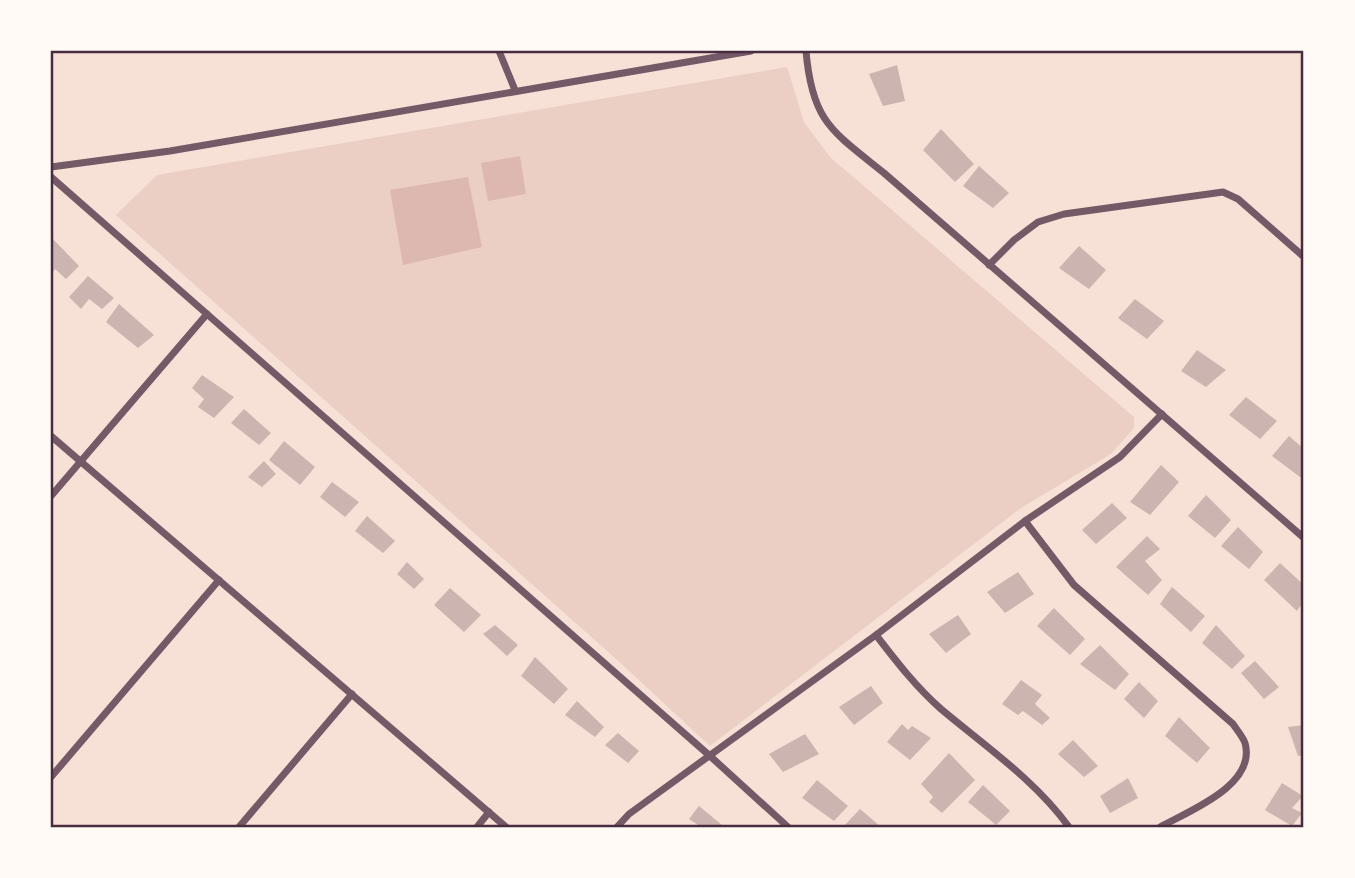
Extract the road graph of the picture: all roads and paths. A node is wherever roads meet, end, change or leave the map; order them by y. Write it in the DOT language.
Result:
graph roads {
  1 [pos="499,51"];
  2 [pos="751,51"];
  3 [pos="806,51"];
  4 [pos="515,90"];
  5 [pos="51,167"];
  6 [pos="51,177"];
  7 [pos="1304,257"];
  8 [pos="989,265"];
  9 [pos="206,314"];
  10 [pos="1162,414"];
  11 [pos="51,436"];
  12 [pos="80,461"];
  13 [pos="51,496"];
  14 [pos="1025,521"];
  15 [pos="1304,538"];
  16 [pos="219,580"];
  17 [pos="876,635"];
  18 [pos="352,694"];
  19 [pos="710,755"];
  20 [pos="51,777"];
  21 [pos="489,812"];
  22 [pos="239,827"];
  23 [pos="477,827"];
  24 [pos="506,827"];
  25 [pos="617,827"];
  26 [pos="788,827"];
  27 [pos="1069,827"];
  28 [pos="1160,827"];
  1 -- 4 [label="street"];
  2 -- 4 [label="street"];
  3 -- 8 [label="street"];
  4 -- 5 [label="street"];
  6 -- 9 [label="street"];
  7 -- 8 [label="street"];
  8 -- 10 [label="street"];
  9 -- 12 [label="street"];
  9 -- 19 [label="street"];
  10 -- 14 [label="street"];
  10 -- 15 [label="street"];
  11 -- 12 [label="street"];
  12 -- 13 [label="street"];
  12 -- 16 [label="street"];
  14 -- 17 [label="street"];
  14 -- 28 [label="street"];
  16 -- 18 [label="street"];
  16 -- 20 [label="street"];
  17 -- 19 [label="street"];
  17 -- 27 [label="street"];
  18 -- 21 [label="street"];
  18 -- 22 [label="street"];
  19 -- 25 [label="street"];
  19 -- 26 [label="street"];
  21 -- 23 [label="street"];
  21 -- 24 [label="street"];
}
